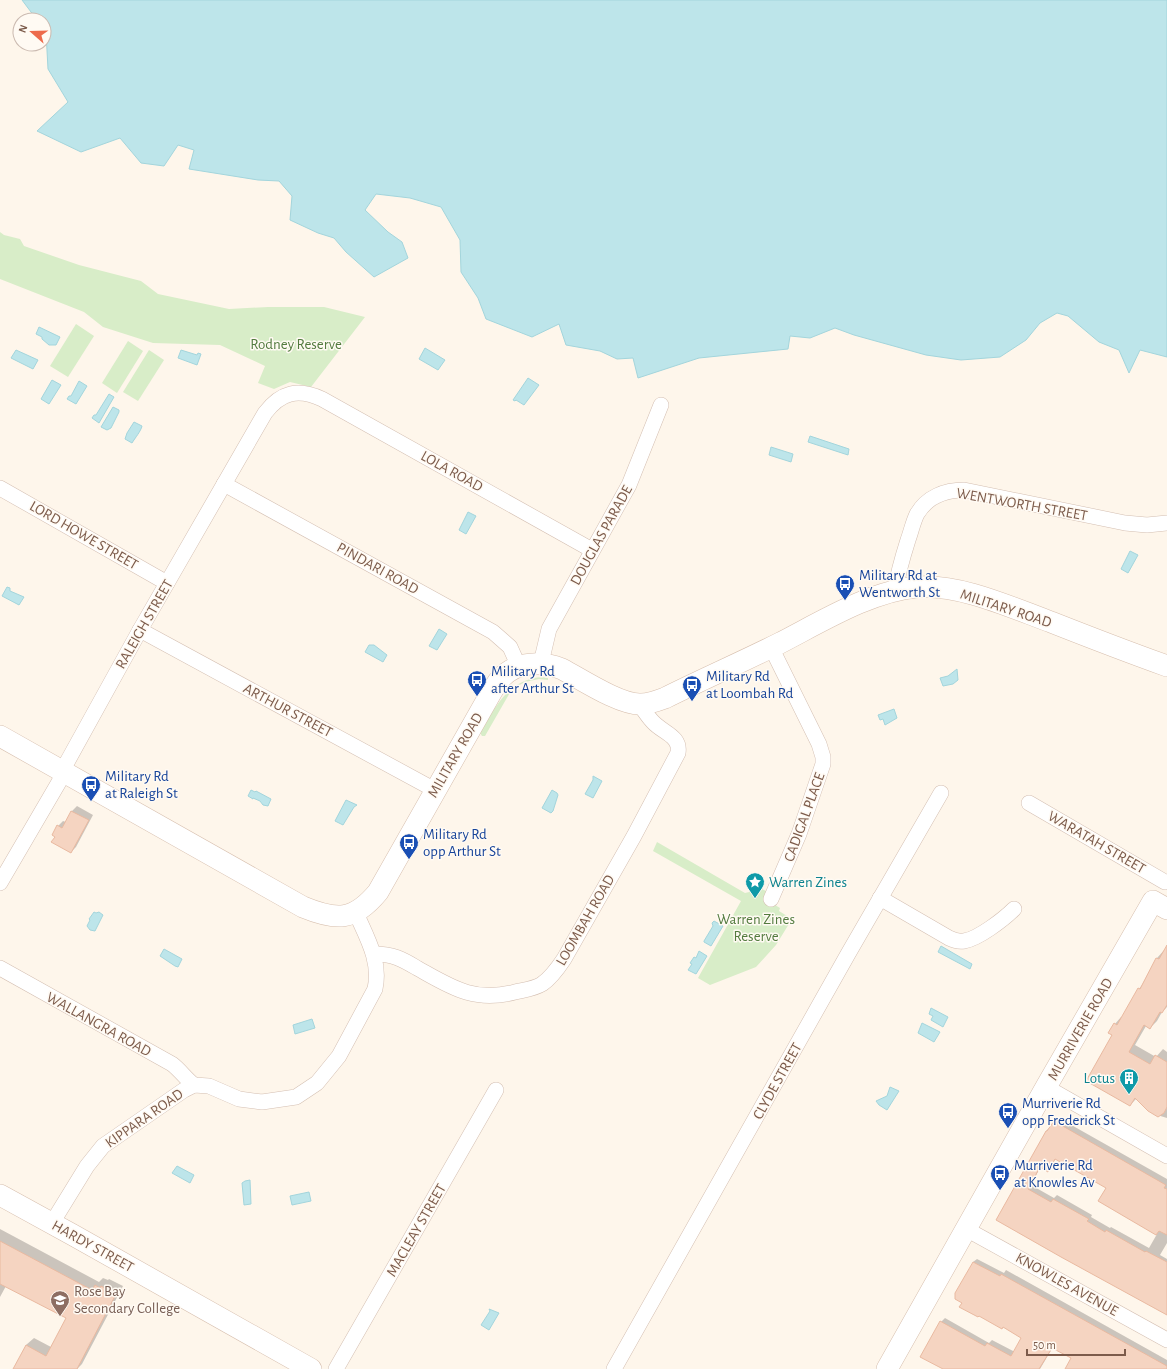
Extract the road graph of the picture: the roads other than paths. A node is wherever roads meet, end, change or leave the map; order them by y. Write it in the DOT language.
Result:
graph roads {
  1 [pos="311,394"];
  2 [pos="661,406"];
  3 [pos="224,484"];
  4 [pos="0,488"];
  5 [pos="1167,523"];
  6 [pos="592,550"];
  7 [pos="167,583"];
  8 [pos="895,591"];
  9 [pos="140,630"];
  10 [pos="771,647"];
  11 [pos="541,663"];
  12 [pos="1167,666"];
  13 [pos="519,667"];
  14 [pos="639,704"];
  15 [pos="0,736"];
  16 [pos="62,772"];
  17 [pos="435,790"];
  18 [pos="941,794"];
  19 [pos="1029,803"];
  20 [pos="1166,880"];
  21 [pos="0,883"];
  22 [pos="880,898"];
  23 [pos="771,899"];
  24 [pos="1160,905"];
  25 [pos="1014,909"];
  26 [pos="356,913"];
  27 [pos="374,954"];
  28 [pos="0,968"];
  29 [pos="194,1085"];
  30 [pos="1046,1087"];
  31 [pos="496,1090"];
  32 [pos="1167,1156"];
  33 [pos="0,1195"];
  34 [pos="52,1223"];
  35 [pos="966,1228"];
  36 [pos="1167,1340"];
  37 [pos="891,1368"];
  38 [pos="311,1369"];
  39 [pos="336,1369"];
  40 [pos="614,1369"];
  1 -- 3 [label="street, RALEIGH STREET"];
  1 -- 6 [label="street, LOLA ROAD"];
  2 -- 6 [label="street, DOUGLAS PARADE"];
  3 -- 7 [label="street, RALEIGH STREET"];
  3 -- 13 [label="street, PINDARI ROAD"];
  4 -- 7 [label="street, LORD HOWE STREET"];
  5 -- 8 [label="street, WENTWORTH STREET"];
  6 -- 11 [label="street, DOUGLAS PARADE"];
  7 -- 9 [label="street, RALEIGH STREET"];
  8 -- 10 [label="street, MILITARY ROAD"];
  8 -- 12 [label="street, MILITARY ROAD"];
  9 -- 16 [label="street, RALEIGH STREET"];
  9 -- 17 [label="street, ARTHUR STREET"];
  10 -- 14 [label="street, MILITARY ROAD"];
  10 -- 23 [label="street, CADIGAL PLACE"];
  11 -- 13 [label="street, MILITARY ROAD"];
  11 -- 14 [label="street, MILITARY ROAD"];
  13 -- 17 [label="street, MILITARY ROAD"];
  14 -- 27 [label="street, LOOMBAH ROAD"];
  15 -- 16 [label="street"];
  16 -- 21 [label="street, RALEIGH STREET"];
  16 -- 26 [label="street"];
  17 -- 26 [label="street, MILITARY ROAD"];
  18 -- 22 [label="street, CLYDE STREET"];
  19 -- 20 [label="street, WARATAH STREET"];
  20 -- 24 [label="street, MURRIVERIE ROAD"];
  22 -- 25 [label="street"];
  22 -- 40 [label="street, CLYDE STREET"];
  24 -- 30 [label="street, MURRIVERIE ROAD"];
  26 -- 27 [label="street, KIPPARA ROAD"];
  27 -- 29 [label="street, KIPPARA ROAD"];
  28 -- 29 [label="street, WALLANGRA ROAD"];
  29 -- 34 [label="street, KIPPARA ROAD"];
  30 -- 32 [label="street"];
  30 -- 35 [label="street, MURRIVERIE ROAD"];
  31 -- 39 [label="street, MACLEAY STREET"];
  33 -- 34 [label="street, HARDY STREET"];
  34 -- 38 [label="street, HARDY STREET"];
  35 -- 36 [label="street, KNOWLES AVENUE"];
  35 -- 37 [label="street, MURRIVERIE ROAD"];
}
